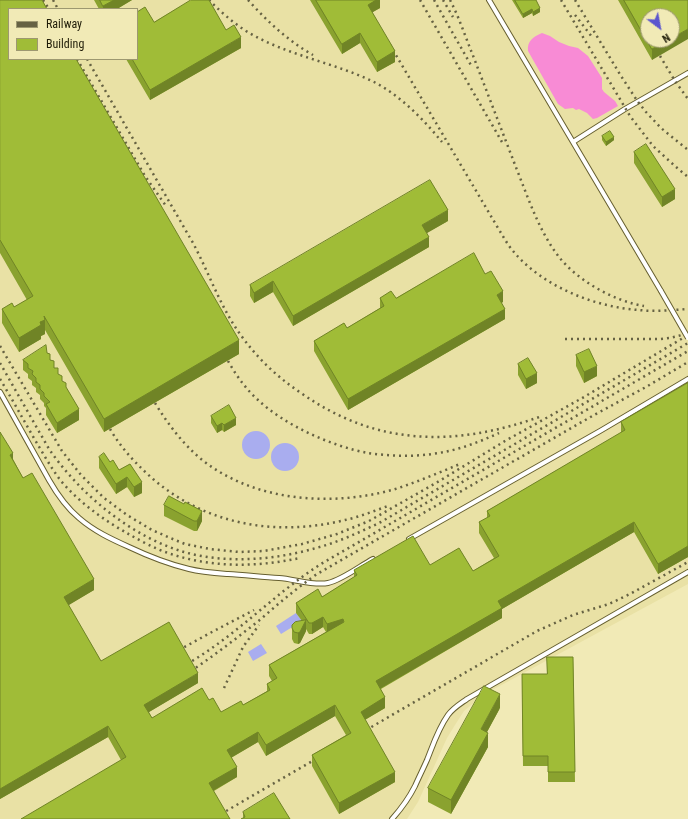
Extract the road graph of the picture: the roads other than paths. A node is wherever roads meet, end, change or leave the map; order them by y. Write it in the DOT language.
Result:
graph roads {
  1 [pos="489,0"];
  2 [pos="688,73"];
  3 [pos="573,142"];
  4 [pos="688,338"];
  5 [pos="688,380"];
  6 [pos="0,392"];
  7 [pos="405,541"];
  8 [pos="377,557"];
  9 [pos="688,572"];
  10 [pos="392,819"];
  1 -- 3 [label="lane"];
  2 -- 3 [label="lane"];
  3 -- 4 [label="lane, bridge"];
  5 -- 7 [label="lane"];
  6 -- 8 [label="lane"];
  9 -- 10 [label="lane"];
}
